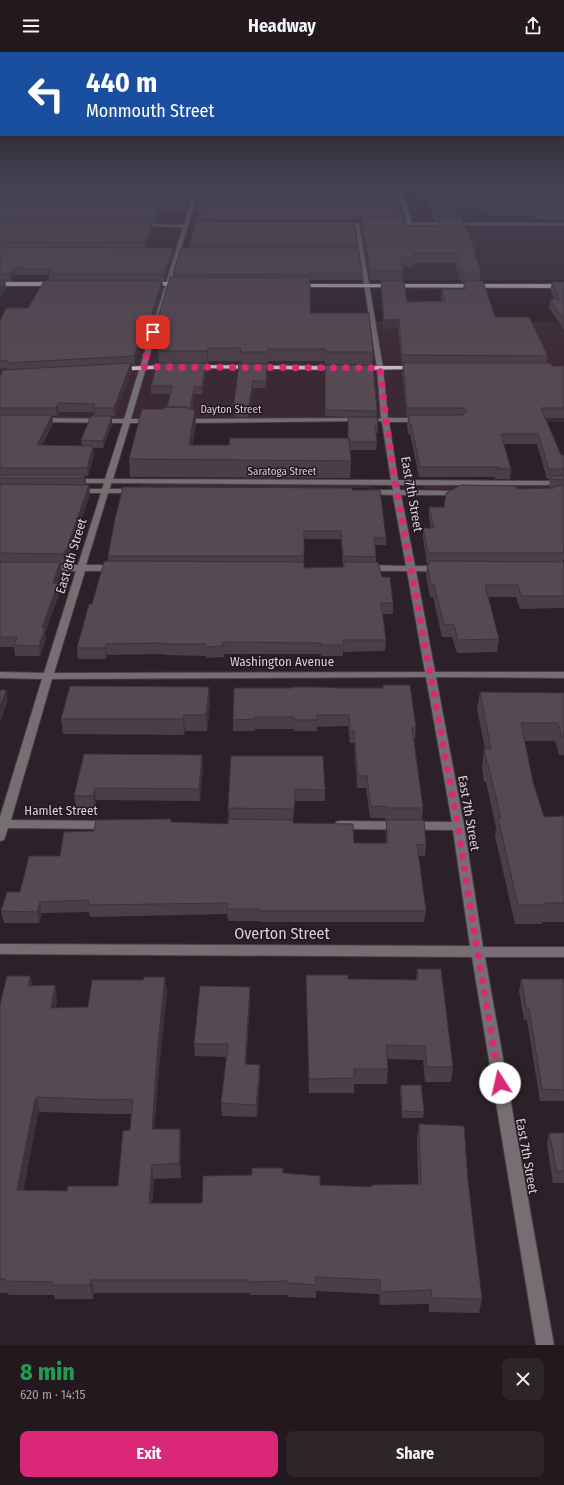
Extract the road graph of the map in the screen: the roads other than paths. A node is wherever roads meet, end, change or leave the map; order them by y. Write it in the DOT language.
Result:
graph roads {
  1 [pos="179,248"];
  2 [pos="360,248"];
  3 [pos="171,252"];
  4 [pos="178,252"];
  5 [pos="184,252"];
  6 [pos="352,252"];
  7 [pos="360,252"];
  8 [pos="0,284"];
  9 [pos="66,284"];
  10 [pos="144,284"];
  11 [pos="168,284"];
  12 [pos="188,284"];
  13 [pos="288,285"];
  14 [pos="367,285"];
  15 [pos="564,286"];
  16 [pos="143,367"];
  17 [pos="174,367"];
  18 [pos="189,367"];
  19 [pos="344,368"];
  20 [pos="351,368"];
  21 [pos="380,368"];
  22 [pos="426,368"];
  23 [pos="113,369"];
  24 [pos="29,420"];
  25 [pos="177,420"];
  26 [pos="386,420"];
  27 [pos="424,420"];
  28 [pos="127,421"];
  29 [pos="162,421"];
  30 [pos="61,481"];
  31 [pos="107,481"];
  32 [pos="564,483"];
  33 [pos="397,487"];
  34 [pos="67,491"];
  35 [pos="105,491"];
  36 [pos="143,491"];
  37 [pos="359,492"];
  38 [pos="468,493"];
  39 [pos="37,568"];
  40 [pos="81,568"];
  41 [pos="128,568"];
  42 [pos="359,568"];
  43 [pos="411,569"];
  44 [pos="449,569"];
  45 [pos="0,675"];
  46 [pos="429,675"];
  47 [pos="564,675"];
  48 [pos="47,676"];
  49 [pos="2,824"];
  50 [pos="115,825"];
  51 [pos="331,825"];
  52 [pos="458,826"];
  53 [pos="0,837"];
  54 [pos="0,949"];
  55 [pos="478,951"];
  56 [pos="564,952"];
  57 [pos="545,1345"];
  1 -- 4 [label="street, East 8th Street"];
  2 -- 7 [label="street, East 7th Street"];
  3 -- 4 [label="street"];
  4 -- 5 [label="street"];
  4 -- 11 [label="street, East 8th Street"];
  6 -- 7 [label="street"];
  7 -- 14 [label="street, East 7th Street"];
  8 -- 9 [label="main road"];
  10 -- 11 [label="main road"];
  11 -- 12 [label="main road"];
  11 -- 16 [label="street, East 8th Street"];
  13 -- 14 [label="main road"];
  14 -- 15 [label="main road"];
  14 -- 21 [label="street, East 7th Street"];
  16 -- 17 [label="main road"];
  16 -- 23 [label="main road"];
  16 -- 28 [label="street, East 8th Street"];
  18 -- 19 [label="main road"];
  20 -- 21 [label="main road"];
  21 -- 22 [label="main road"];
  21 -- 26 [label="street, East 7th Street"];
  24 -- 28 [label="street"];
  25 -- 26 [label="street, Dayton Street"];
  26 -- 27 [label="street, Dayton Street"];
  26 -- 33 [label="street, East 7th Street"];
  28 -- 29 [label="street"];
  28 -- 31 [label="street, East 8th Street"];
  30 -- 31 [label="street, Saratoga Street"];
  31 -- 33 [label="street, Saratoga Street"];
  31 -- 35 [label="street, East 8th Street"];
  32 -- 33 [label="street, Saratoga Street"];
  33 -- 37 [label="street, Saratoga Street"];
  33 -- 38 [label="street, Saratoga Street"];
  33 -- 43 [label="street, East 7th Street"];
  34 -- 35 [label="street"];
  35 -- 36 [label="street"];
  35 -- 40 [label="street, East 8th Street"];
  39 -- 40 [label="street"];
  40 -- 41 [label="street"];
  40 -- 48 [label="street, East 8th Street"];
  42 -- 43 [label="street"];
  43 -- 44 [label="street"];
  43 -- 46 [label="street, East 7th Street"];
  45 -- 48 [label="street, Washington Avenue"];
  46 -- 47 [label="street, Washington Avenue"];
  46 -- 48 [label="street, Washington Avenue"];
  46 -- 52 [label="street, East 7th Street"];
  48 -- 49 [label="street, East 8th Street"];
  49 -- 50 [label="street, Hamlet Street"];
  49 -- 53 [label="street, East 8th Street"];
  51 -- 52 [label="street"];
  52 -- 55 [label="street, East 7th Street"];
  54 -- 55 [label="street, Overton Street"];
  55 -- 56 [label="street, Overton Street"];
  55 -- 57 [label="street, East 7th Street"];
}
